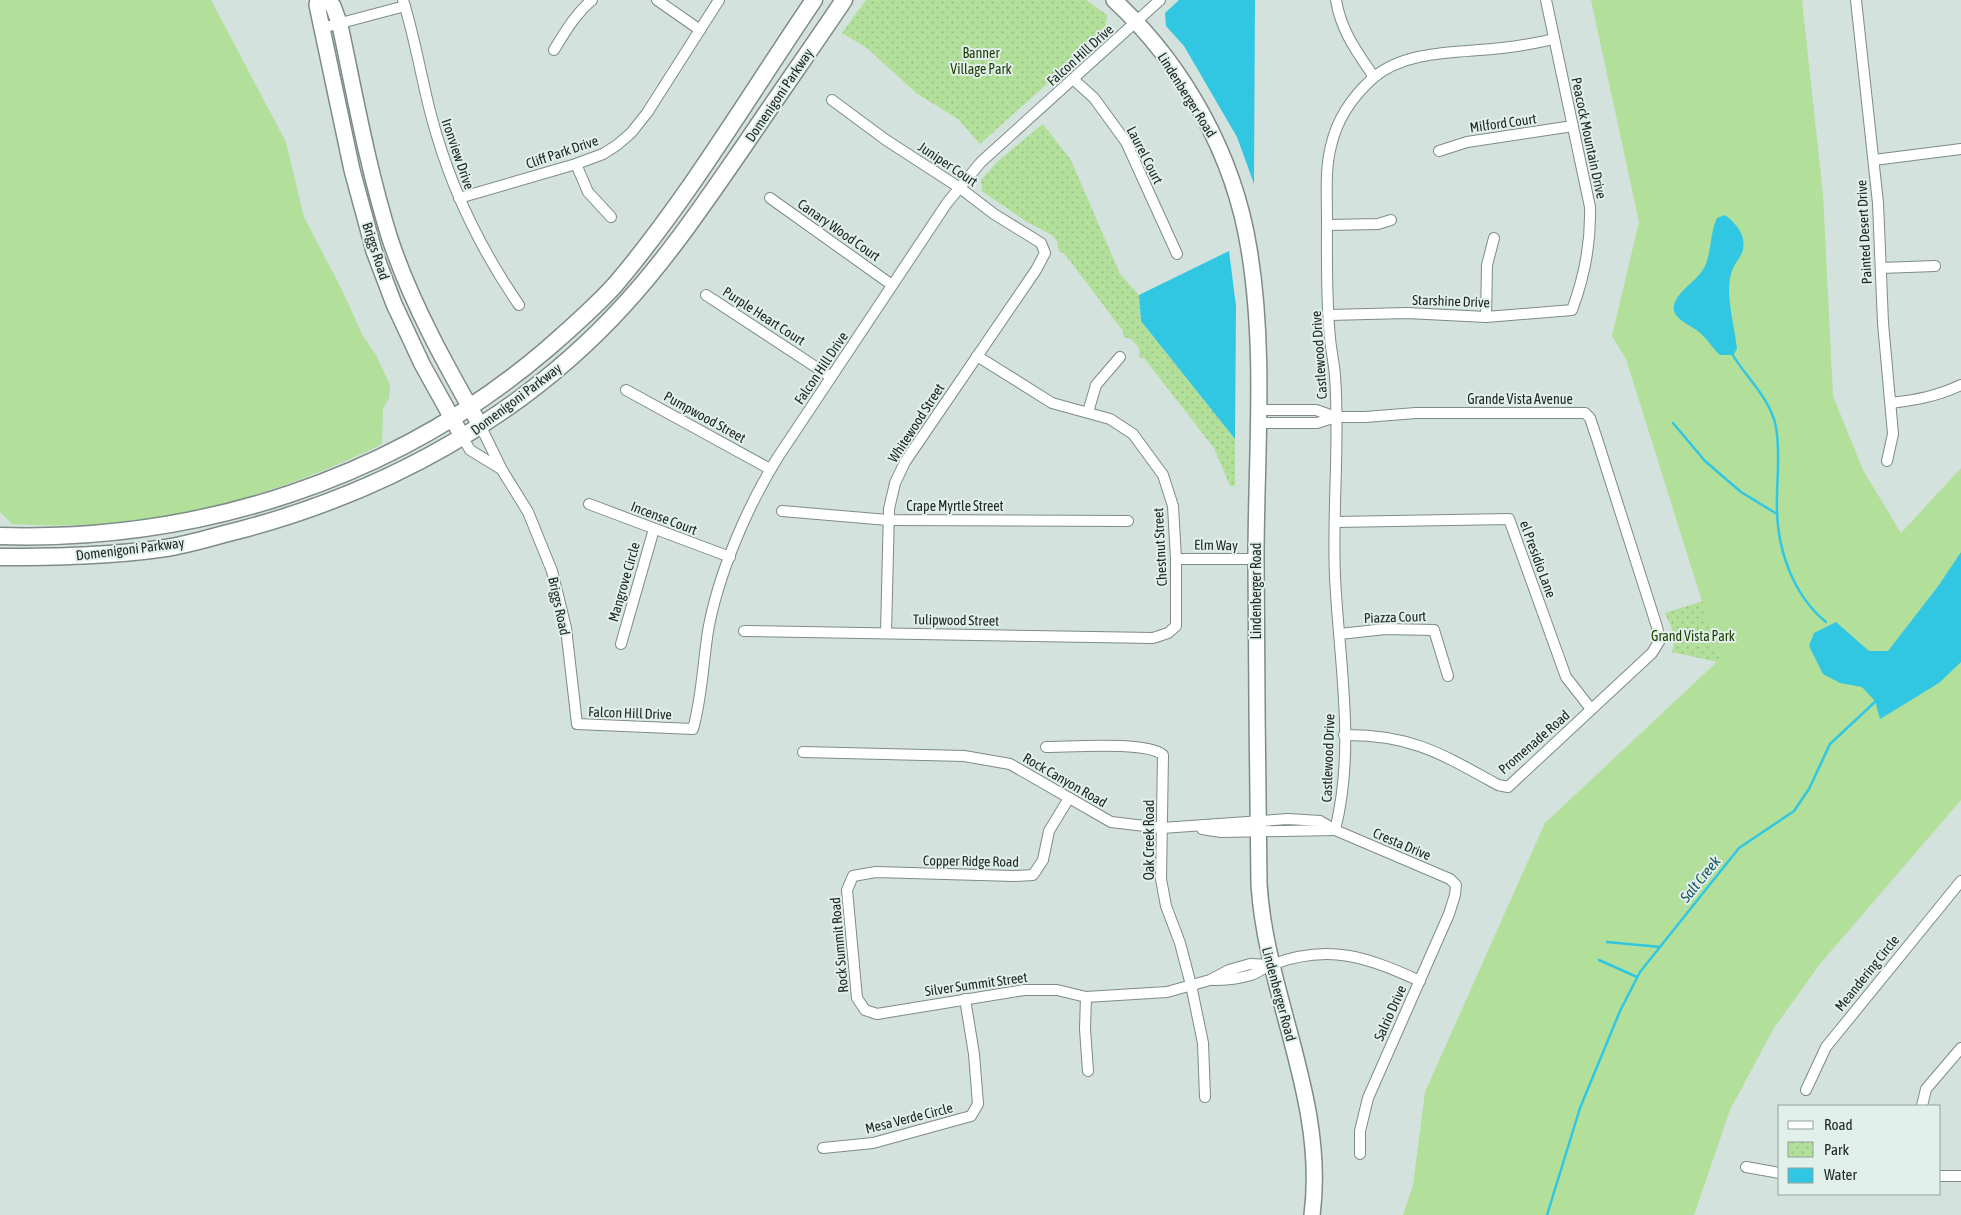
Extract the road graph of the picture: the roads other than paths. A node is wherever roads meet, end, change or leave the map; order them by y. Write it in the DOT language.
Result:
graph roads {
  1 [pos="318,0"];
  2 [pos="326,0"];
  3 [pos="592,0"];
  4 [pos="657,0"];
  5 [pos="719,0"];
  6 [pos="814,0"];
  7 [pos="844,0"];
  8 [pos="1114,0"];
  9 [pos="1160,0"];
  10 [pos="1336,0"];
  11 [pos="1546,0"];
  12 [pos="1856,0"];
  13 [pos="404,3"];
  14 [pos="1137,22"];
  15 [pos="340,25"];
  16 [pos="322,28"];
  17 [pos="700,30"];
  18 [pos="1554,40"];
  19 [pos="554,50"];
  20 [pos="1374,77"];
  21 [pos="1074,80"];
  22 [pos="832,100"];
  23 [pos="1573,126"];
  24 [pos="1961,149"];
  25 [pos="1439,150"];
  26 [pos="1874,160"];
  27 [pos="576,164"];
  28 [pos="960,188"];
  29 [pos="459,198"];
  30 [pos="770,198"];
  31 [pos="611,217"];
  32 [pos="1391,220"];
  33 [pos="1327,225"];
  34 [pos="1494,238"];
  35 [pos="1045,253"];
  36 [pos="1177,254"];
  37 [pos="1935,266"];
  38 [pos="1881,268"];
  39 [pos="892,285"];
  40 [pos="706,295"];
  41 [pos="518,305"];
  42 [pos="1572,310"];
  43 [pos="1329,315"];
  44 [pos="1486,316"];
  45 [pos="977,356"];
  46 [pos="1120,357"];
  47 [pos="831,377"];
  48 [pos="1961,385"];
  49 [pos="626,390"];
  50 [pos="1891,403"];
  51 [pos="470,408"];
  52 [pos="1088,412"];
  53 [pos="1257,417"];
  54 [pos="1336,417"];
  55 [pos="453,418"];
  56 [pos="481,427"];
  57 [pos="463,438"];
  58 [pos="1887,461"];
  59 [pos="770,469"];
  60 [pos="502,470"];
  61 [pos="589,504"];
  62 [pos="782,511"];
  63 [pos="888,520"];
  64 [pos="1128,521"];
  65 [pos="1335,522"];
  66 [pos="654,529"];
  67 [pos="0,536"];
  68 [pos="0,557"];
  69 [pos="730,557"];
  70 [pos="1176,559"];
  71 [pos="1256,559"];
  72 [pos="744,631"];
  73 [pos="886,633"];
  74 [pos="1168,633"];
  75 [pos="1340,634"];
  76 [pos="1660,640"];
  77 [pos="621,644"];
  78 [pos="1448,676"];
  79 [pos="1591,710"];
  80 [pos="577,724"];
  81 [pos="1344,735"];
  82 [pos="1046,747"];
  83 [pos="803,752"];
  84 [pos="1069,798"];
  85 [pos="1258,825"];
  86 [pos="1162,828"];
  87 [pos="1335,830"];
  88 [pos="853,876"];
  89 [pos="1961,881"];
  90 [pos="1456,884"];
  91 [pos="1271,965"];
  92 [pos="1420,981"];
  93 [pos="1191,985"];
  94 [pos="1086,996"];
  95 [pos="965,999"];
  96 [pos="865,1010"];
  97 [pos="1961,1048"];
  98 [pos="1088,1071"];
  99 [pos="1806,1090"];
  100 [pos="1205,1097"];
  101 [pos="1922,1105"];
  102 [pos="823,1148"];
  103 [pos="1360,1154"];
  104 [pos="1746,1167"];
  105 [pos="1778,1173"];
  106 [pos="1941,1176"];
  107 [pos="1961,1176"];
  108 [pos="1312,1215"];
  1 -- 16 [label="street, Briggs Road"];
  2 -- 15 [label="street, Briggs Road"];
  3 -- 19 [label="street"];
  4 -- 17 [label="street"];
  5 -- 17 [label="street, Cliff Park Drive"];
  6 -- 51 [label="main road, Domenigoni Parkway"];
  7 -- 56 [label="main road, Domenigoni Parkway"];
  8 -- 14 [label="street, Lindenberger Road"];
  9 -- 14 [label="street, Falcon Hill Drive"];
  10 -- 20 [label="street"];
  11 -- 18 [label="street, Peacock Mountain Drive"];
  12 -- 26 [label="street, Painted Desert Drive"];
  13 -- 15 [label="street"];
  13 -- 29 [label="street, Ironview Drive"];
  14 -- 21 [label="street, Falcon Hill Drive"];
  14 -- 53 [label="street, Lindenberger Road"];
  15 -- 16 [label="street"];
  15 -- 51 [label="street, Briggs Road"];
  16 -- 55 [label="street, Briggs Road"];
  17 -- 27 [label="street, Cliff Park Drive"];
  18 -- 20 [label="street, Castlewood Drive"];
  18 -- 23 [label="street, Peacock Mountain Drive"];
  20 -- 33 [label="street, Castlewood Drive"];
  21 -- 28 [label="street, Falcon Hill Drive"];
  21 -- 36 [label="street, Laurel Court"];
  22 -- 28 [label="street, Juniper Court"];
  23 -- 25 [label="street, Milford Court"];
  23 -- 42 [label="street, Peacock Mountain Drive"];
  24 -- 26 [label="street"];
  26 -- 38 [label="street, Painted Desert Drive"];
  27 -- 29 [label="street, Cliff Park Drive"];
  27 -- 31 [label="street"];
  28 -- 35 [label="street, Juniper Court"];
  28 -- 39 [label="street, Falcon Hill Drive"];
  29 -- 41 [label="street, Ironview Drive"];
  30 -- 39 [label="street, Canary Wood Court"];
  32 -- 33 [label="street"];
  33 -- 43 [label="street, Castlewood Drive"];
  34 -- 44 [label="street"];
  35 -- 45 [label="street, Whitewood Street"];
  37 -- 38 [label="street"];
  38 -- 50 [label="street, Painted Desert Drive"];
  39 -- 47 [label="street, Falcon Hill Drive"];
  40 -- 47 [label="street, Purple Heart Court"];
  42 -- 44 [label="street, Starshine Drive"];
  43 -- 44 [label="street, Starshine Drive"];
  43 -- 54 [label="street, Castlewood Drive"];
  45 -- 52 [label="street, Chestnut Street"];
  45 -- 63 [label="street, Whitewood Street"];
  46 -- 52 [label="street"];
  47 -- 59 [label="street, Falcon Hill Drive"];
  48 -- 50 [label="street"];
  49 -- 59 [label="street, Pumpwood Street"];
  50 -- 58 [label="street, Painted Desert Drive"];
  51 -- 55 [label="main road, Domenigoni Parkway"];
  51 -- 56 [label="street, Briggs Road"];
  52 -- 70 [label="street, Chestnut Street"];
  53 -- 54 [label="street, Grande Vista Avenue"];
  53 -- 71 [label="street, Lindenberger Road"];
  54 -- 65 [label="street, Castlewood Drive"];
  54 -- 76 [label="street, Grande Vista Avenue"];
  55 -- 57 [label="street, Briggs Road"];
  55 -- 67 [label="main road, Domenigoni Parkway"];
  56 -- 57 [label="main road, Domenigoni Parkway"];
  56 -- 60 [label="street, Briggs Road"];
  57 -- 60 [label="street, Briggs Road"];
  57 -- 68 [label="main road, Domenigoni Parkway"];
  59 -- 69 [label="street, Falcon Hill Drive"];
  60 -- 80 [label="street, Briggs Road"];
  61 -- 66 [label="street, Incense Court"];
  62 -- 63 [label="street, Crape Myrtle Street"];
  63 -- 64 [label="street, Crape Myrtle Street"];
  63 -- 73 [label="street, Whitewood Street"];
  65 -- 75 [label="street, Castlewood Drive"];
  65 -- 79 [label="street, el Presidio Lane"];
  66 -- 69 [label="street, Incense Court"];
  66 -- 77 [label="street, Mangrove Circle"];
  69 -- 80 [label="street, Falcon Hill Drive"];
  70 -- 71 [label="street, Elm Way"];
  70 -- 74 [label="street, Chestnut Street"];
  71 -- 85 [label="street, Lindenberger Road"];
  72 -- 73 [label="street, Tulipwood Street"];
  73 -- 74 [label="street, Tulipwood Street"];
  75 -- 78 [label="street, Piazza Court"];
  75 -- 81 [label="street, Castlewood Drive"];
  76 -- 79 [label="street, Promenade Road"];
  79 -- 81 [label="street, Promenade Road"];
  81 -- 87 [label="street, Castlewood Drive"];
  82 -- 86 [label="street, Oak Creek Road"];
  83 -- 84 [label="street, Rock Canyon Road"];
  84 -- 86 [label="street, Rock Canyon Road"];
  84 -- 88 [label="street, Copper Ridge Road"];
  85 -- 86 [label="street, Rock Canyon Road"];
  85 -- 87 [label="street, Cresta Drive"];
  85 -- 91 [label="street, Lindenberger Road"];
  86 -- 93 [label="street, Oak Creek Road"];
  87 -- 90 [label="street, Cresta Drive"];
  88 -- 96 [label="street, Rock Summit Road"];
  89 -- 99 [label="street, Meandering Circle"];
  90 -- 92 [label="street, Salrio Drive"];
  91 -- 92 [label="street, Silver Summit Street"];
  91 -- 93 [label="street, Silver Summit Street"];
  91 -- 108 [label="street, Lindenberger Road"];
  92 -- 103 [label="street, Salrio Drive"];
  93 -- 94 [label="street, Silver Summit Street"];
  93 -- 100 [label="street, Oak Creek Road"];
  94 -- 95 [label="street, Silver Summit Street"];
  94 -- 98 [label="street"];
  95 -- 96 [label="street, Silver Summit Street"];
  95 -- 102 [label="street, Mesa Verde Circle"];
  97 -- 101 [label="street"];
  104 -- 105 [label="street"];
  106 -- 107 [label="street"];
}
